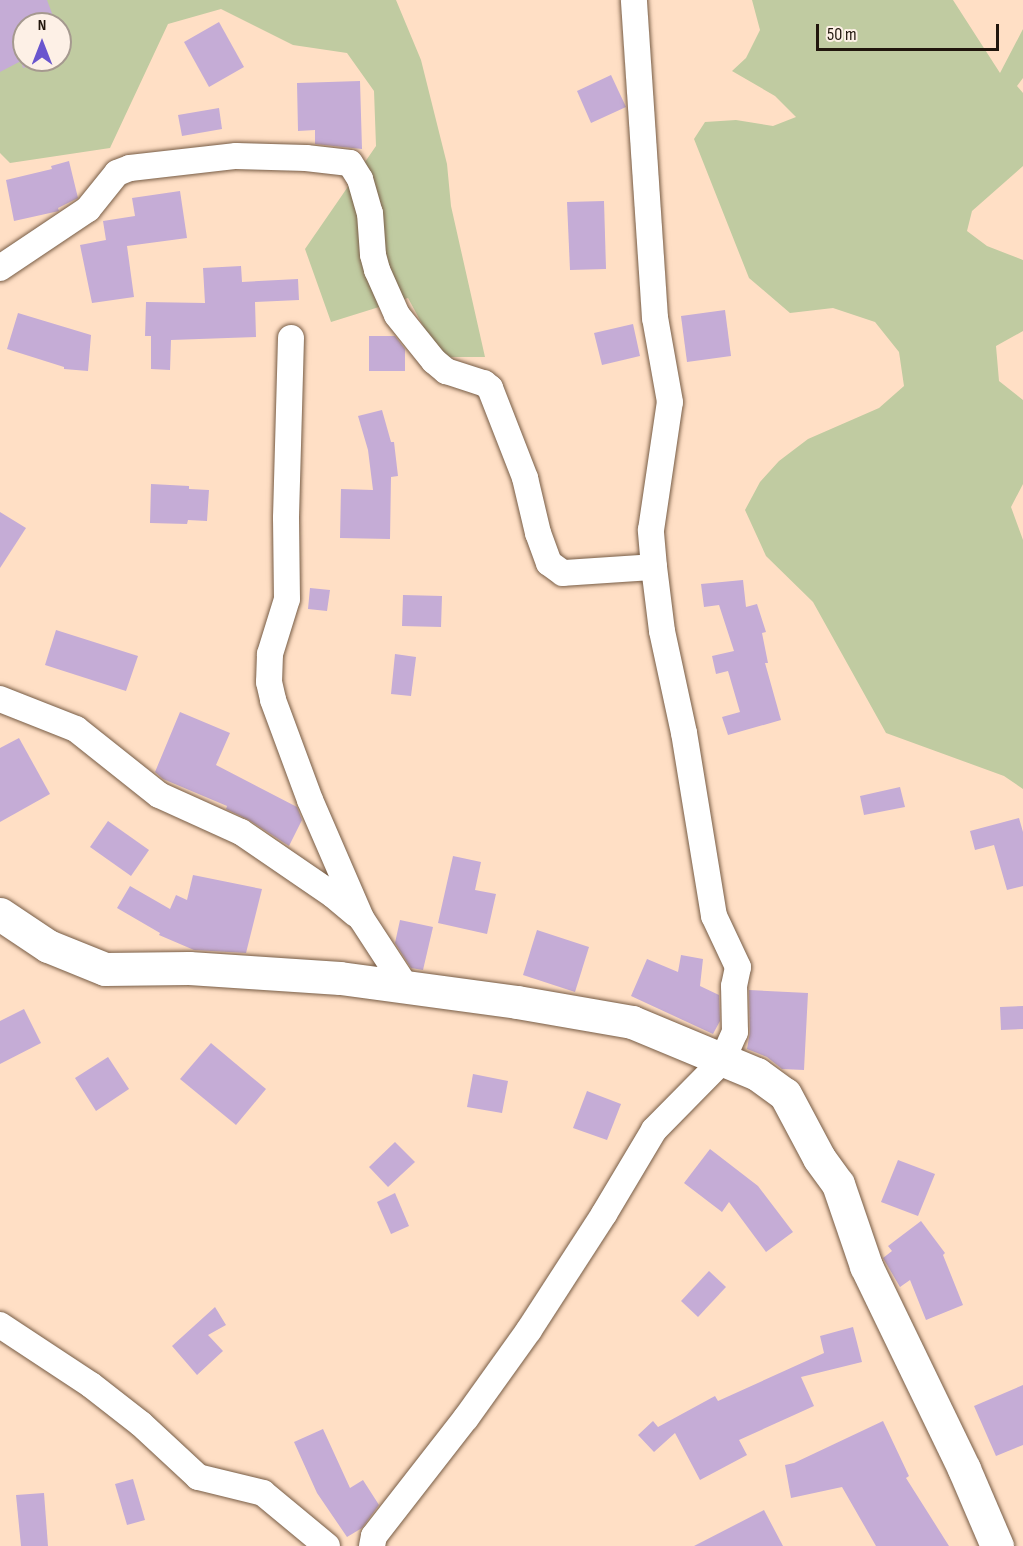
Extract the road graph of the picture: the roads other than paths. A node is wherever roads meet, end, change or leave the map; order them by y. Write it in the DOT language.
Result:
graph roads {
  1 [pos="634,0"];
  2 [pos="0,268"];
  3 [pos="291,338"];
  4 [pos="654,567"];
  5 [pos="0,699"];
  6 [pos="0,914"];
  7 [pos="361,918"];
  8 [pos="404,984"];
  9 [pos="722,1061"];
  10 [pos="0,1325"];
  11 [pos="327,1546"];
  12 [pos="372,1546"];
  13 [pos="997,1546"];
  1 -- 4 [label="street"];
  2 -- 4 [label="street"];
  3 -- 7 [label="street"];
  4 -- 9 [label="street"];
  5 -- 7 [label="street"];
  6 -- 8 [label="main road"];
  7 -- 8 [label="street"];
  8 -- 9 [label="main road"];
  9 -- 12 [label="street"];
  9 -- 13 [label="main road"];
  10 -- 11 [label="street"];
}
